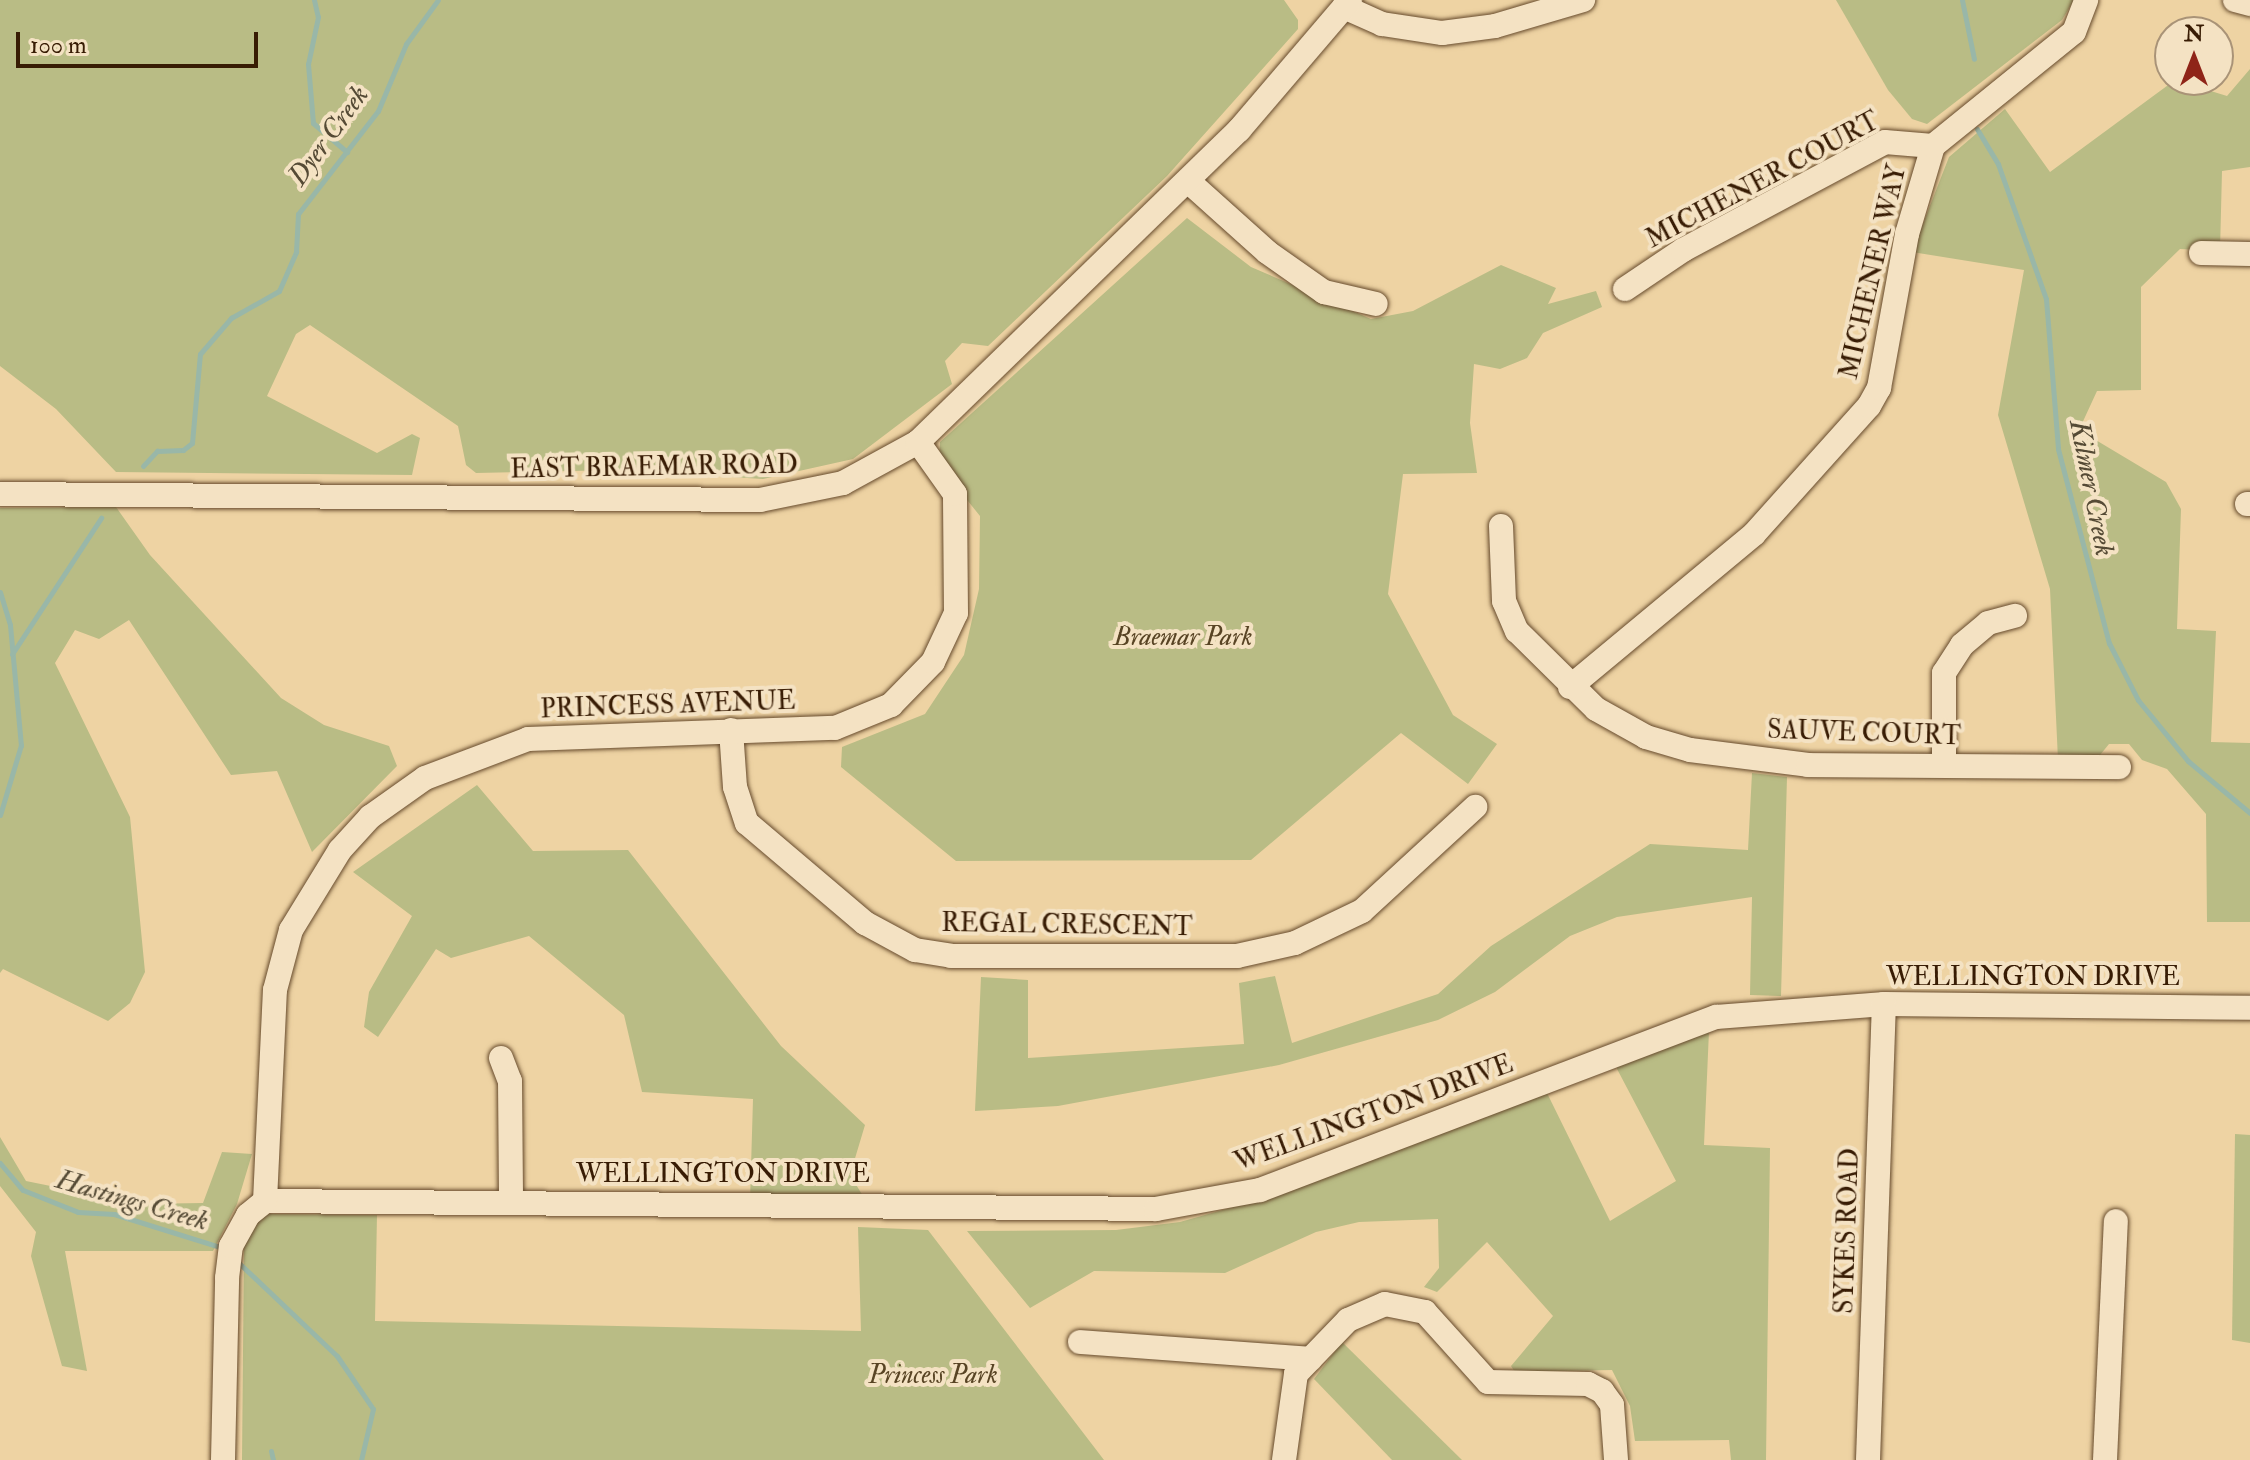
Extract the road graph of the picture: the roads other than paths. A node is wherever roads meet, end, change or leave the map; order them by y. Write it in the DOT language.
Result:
graph roads {
  1 [pos="1583,0"];
  2 [pos="2086,0"];
  3 [pos="2235,0"];
  4 [pos="1347,3"];
  5 [pos="2250,4"];
  6 [pos="1933,146"];
  7 [pos="1188,181"];
  8 [pos="2201,253"];
  9 [pos="2250,254"];
  10 [pos="1625,289"];
  11 [pos="1376,304"];
  12 [pos="918,442"];
  13 [pos="0,494"];
  14 [pos="1501,526"];
  15 [pos="2015,616"];
  16 [pos="1570,687"];
  17 [pos="731,730"];
  18 [pos="1944,765"];
  19 [pos="2119,767"];
  20 [pos="1475,807"];
  21 [pos="1884,1004"];
  22 [pos="2250,1008"];
  23 [pos="501,1058"];
  24 [pos="265,1201"];
  25 [pos="511,1201"];
  26 [pos="2116,1221"];
  27 [pos="1080,1342"];
  28 [pos="1310,1359"];
  29 [pos="223,1460"];
  30 [pos="1284,1460"];
  31 [pos="1616,1460"];
  32 [pos="1868,1460"];
  33 [pos="2105,1460"];
  1 -- 4 [label="street"];
  2 -- 6 [label="street, MICHENER WAY"];
  3 -- 5 [label="street"];
  4 -- 7 [label="street, EAST BRAEMAR ROAD"];
  6 -- 10 [label="street, MICHENER COURT"];
  6 -- 16 [label="street, MICHENER WAY"];
  7 -- 11 [label="street"];
  7 -- 12 [label="street, EAST BRAEMAR ROAD"];
  8 -- 9 [label="street"];
  12 -- 13 [label="street, EAST BRAEMAR ROAD"];
  12 -- 17 [label="street, PRINCESS AVENUE"];
  14 -- 16 [label="street, SAUVE COURT"];
  15 -- 18 [label="street"];
  16 -- 18 [label="street, SAUVE COURT"];
  17 -- 20 [label="street, REGAL CRESCENT"];
  17 -- 24 [label="street, PRINCESS AVENUE"];
  18 -- 19 [label="street, SAUVE COURT"];
  21 -- 22 [label="street, WELLINGTON DRIVE"];
  21 -- 25 [label="street, WELLINGTON DRIVE"];
  21 -- 32 [label="street, SYKES ROAD"];
  23 -- 25 [label="street"];
  24 -- 25 [label="street, WELLINGTON DRIVE"];
  24 -- 29 [label="street"];
  26 -- 33 [label="street"];
  27 -- 28 [label="street"];
  28 -- 30 [label="street"];
  28 -- 31 [label="street"];
}
